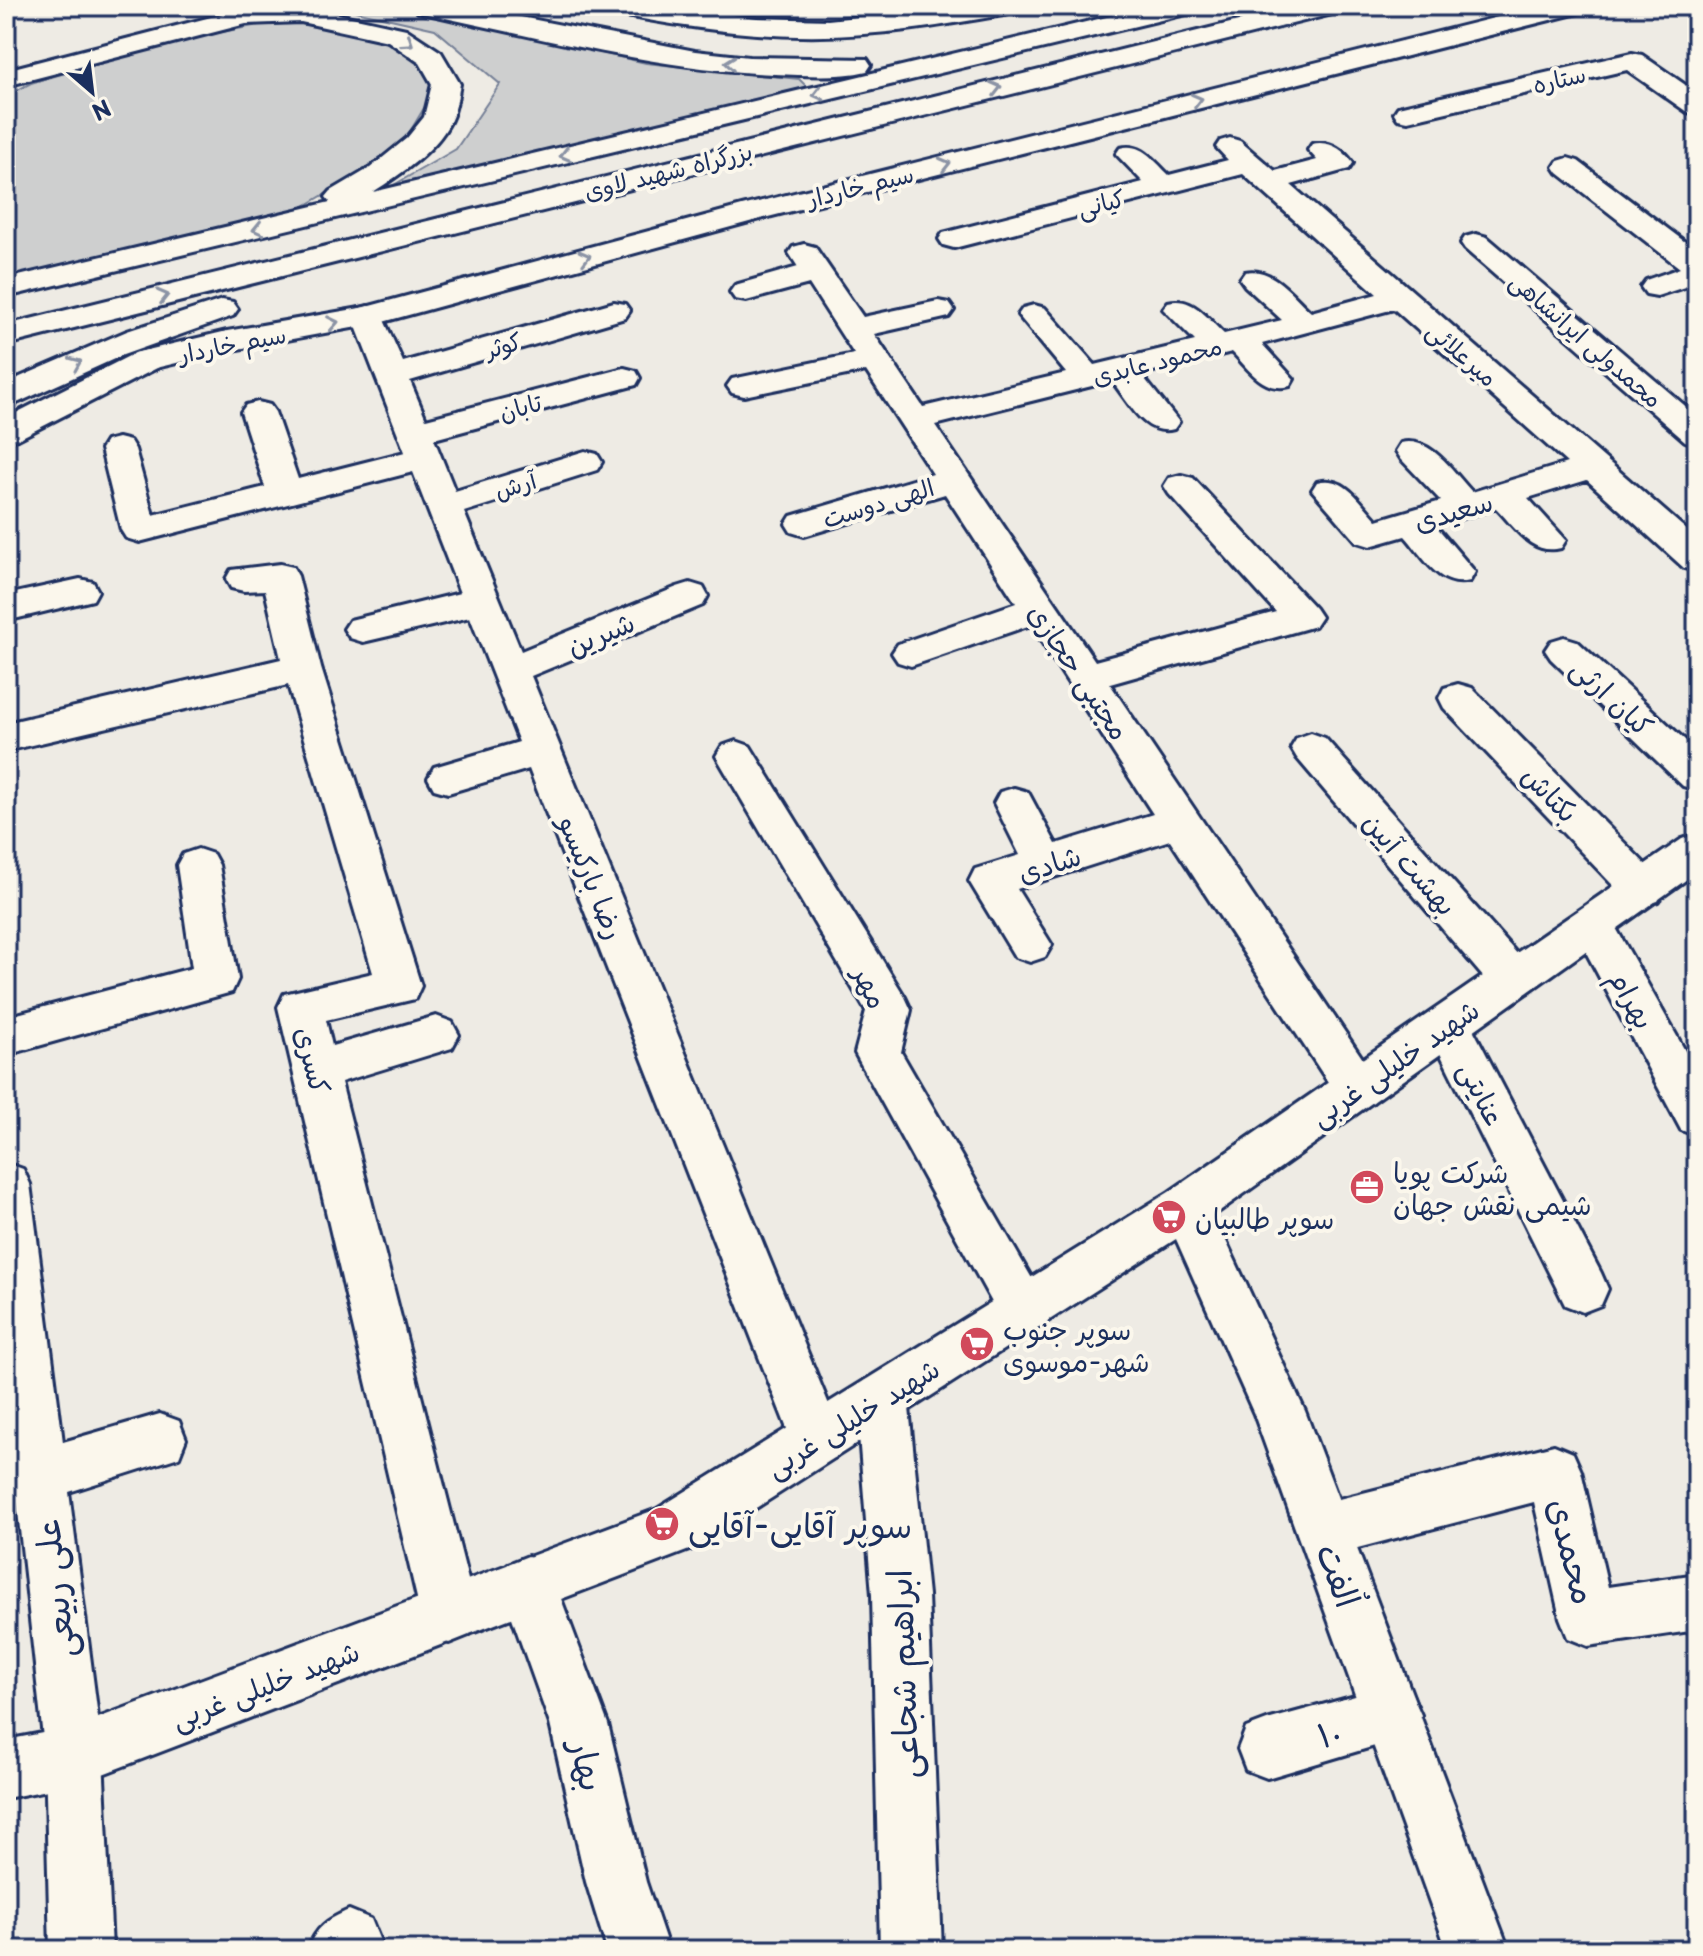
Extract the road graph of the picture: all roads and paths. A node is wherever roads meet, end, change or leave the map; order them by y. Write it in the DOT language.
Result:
graph roads {
  1 [pos="242,6"];
  2 [pos="427,6"];
  3 [pos="616,6"];
  4 [pos="1009,6"];
  5 [pos="1186,6"];
  6 [pos="1331,6"];
  7 [pos="1573,6"];
  8 [pos="1030,43"];
  9 [pos="6,66"];
  10 [pos="6,78"];
  11 [pos="1697,106"];
  12 [pos="893,113"];
  13 [pos="1408,113"];
  14 [pos="1322,150"];
  15 [pos="1130,154"];
  16 [pos="1608,156"];
  17 [pos="1249,164"];
  18 [pos="1171,184"];
  19 [pos="1097,204"];
  20 [pos="1202,205"];
  21 [pos="1057,214"];
  22 [pos="295,220"];
  23 [pos="1121,230"];
  24 [pos="954,239"];
  25 [pos="1083,241"];
  26 [pos="1476,243"];
  27 [pos="1694,261"];
  28 [pos="1256,279"];
  29 [pos="1657,287"];
  30 [pos="6,288"];
  31 [pos="746,292"];
  32 [pos="1400,297"];
  33 [pos="1179,309"];
  34 [pos="938,310"];
  35 [pos="614,311"];
  36 [pos="1034,315"];
  37 [pos="368,316"];
  38 [pos="1305,324"];
  39 [pos="6,335"];
  40 [pos="1228,342"];
  41 [pos="863,344"];
  42 [pos="1120,369"];
  43 [pos="392,376"];
  44 [pos="1087,377"];
  45 [pos="624,378"];
  46 [pos="1278,379"];
  47 [pos="744,386"];
  48 [pos="6,398"];
  49 [pos="258,412"];
  50 [pos="913,420"];
  51 [pos="1162,422"];
  52 [pos="6,432"];
  53 [pos="1697,434"];
  54 [pos="420,446"];
  55 [pos="118,449"];
  56 [pos="1413,451"];
  57 [pos="585,462"];
  58 [pos="1593,467"];
  59 [pos="953,480"];
  60 [pos="1181,486"];
  61 [pos="1329,490"];
  62 [pos="285,493"];
  63 [pos="1505,496"];
  64 [pos="444,506"];
  65 [pos="1467,507"];
  66 [pos="1413,522"];
  67 [pos="804,524"];
  68 [pos="1548,540"];
  69 [pos="1697,559"];
  70 [pos="1457,572"];
  71 [pos="244,579"];
  72 [pos="80,591"];
  73 [pos="690,596"];
  74 [pos="482,601"];
  75 [pos="6,608"];
  76 [pos="1038,609"];
  77 [pos="363,629"];
  78 [pos="1564,650"];
  79 [pos="911,653"];
  80 [pos="302,668"];
  81 [pos="510,670"];
  82 [pos="1084,678"];
  83 [pos="1458,698"];
  84 [pos="6,737"];
  85 [pos="1311,748"];
  86 [pos="542,750"];
  87 [pos="736,756"];
  88 [pos="1697,775"];
  89 [pos="448,778"];
  90 [pos="1014,803"];
  91 [pos="1180,821"];
  92 [pos="1697,850"];
  93 [pos="1045,864"];
  94 [pos="198,865"];
  95 [pos="1643,889"];
  96 [pos="1592,924"];
  97 [pos="1030,945"];
  98 [pos="1512,979"];
  99 [pos="1448,1025"];
  100 [pos="436,1035"];
  101 [pos="6,1036"];
  102 [pos="316,1070"];
  103 [pos="1357,1088"];
  104 [pos="1697,1116"];
  105 [pos="6,1184"];
  106 [pos="1186,1207"];
  107 [pos="1583,1289"];
  108 [pos="1023,1310"];
  109 [pos="882,1398"];
  110 [pos="160,1439"];
  111 [pos="817,1439"];
  112 [pos="40,1475"];
  113 [pos="1323,1530"];
  114 [pos="528,1584"];
  115 [pos="1697,1602"];
  116 [pos="449,1615"];
  117 [pos="1392,1715"];
  118 [pos="1267,1749"];
  119 [pos="74,1756"];
  120 [pos="6,1769"];
  121 [pos="81,1950"];
  122 [pos="638,1950"];
  123 [pos="911,1950"];
  124 [pos="1478,1950"];
  1 -- 9 [label="main road"];
  8 -- 2 [label="main road, one-way"];
  3 -- 4 [label="main road"];
  5 -- 8 [label="main road, بزرگراه شهید لاوی"];
  12 -- 6 [label="main road, بزرگراه شهید لاوی, one-way"];
  37 -- 7 [label="main road, سیم خاردار, one-way"];
  8 -- 22 [label="main road, بزرگراه شهید لاوی, one-way"];
  10 -- 22 [label="main road, one-way"];
  11 -- 13 [label="main road, ستاره"];
  39 -- 12 [label="main road, بزرگراه شهید لاوی, one-way"];
  48 -- 12 [label="main road, one-way"];
  14 -- 17 [label="main road, کیانی"];
  15 -- 18 [label="main road"];
  16 -- 27 [label="main road"];
  17 -- 18 [label="main road, کیانی"];
  17 -- 32 [label="main road, میرعلائی"];
  18 -- 19 [label="main road, کیانی"];
  18 -- 20 [label="main road"];
  19 -- 21 [label="main road, کیانی"];
  19 -- 23 [label="main road"];
  21 -- 24 [label="main road, کیانی"];
  21 -- 25 [label="main road"];
  22 -- 30 [label="main road, بزرگراه شهید لاوی, one-way"];
  26 -- 53 [label="main road, محمدولی ایرانشاهی"];
  27 -- 29 [label="main road"];
  28 -- 38 [label="main road"];
  31 -- 41 [label="main road, مجتبی حجازی"];
  32 -- 38 [label="main road, محمود عابدی"];
  32 -- 58 [label="main road, میرعلائی"];
  33 -- 40 [label="main road"];
  34 -- 41 [label="main road"];
  35 -- 43 [label="main road, کوثر"];
  36 -- 44 [label="main road"];
  37 -- 43 [label="main road, رضا بارکیسو"];
  52 -- 37 [label="main road, سیم خاردار, one-way"];
  38 -- 40 [label="main road, محمود عابدی"];
  40 -- 42 [label="main road, محمود عابدی"];
  40 -- 46 [label="main road"];
  41 -- 47 [label="main road"];
  41 -- 50 [label="main road, مجتبی حجازی"];
  42 -- 44 [label="main road, محمود عابدی"];
  42 -- 51 [label="main road"];
  43 -- 54 [label="main road, رضا بارکیسو"];
  44 -- 50 [label="main road, محمود عابدی"];
  45 -- 54 [label="main road, تابان"];
  49 -- 62 [label="main road"];
  50 -- 59 [label="main road, مجتبی حجازی"];
  54 -- 62 [label="main road, تابان"];
  54 -- 64 [label="main road, رضا بارکیسو"];
  55 -- 62 [label="main road, تابان"];
  56 -- 65 [label="main road"];
  57 -- 64 [label="main road, آرش"];
  58 -- 63 [label="main road, سعیدی"];
  58 -- 69 [label="main road, میرعلائی"];
  59 -- 67 [label="main road, الهی دوست"];
  59 -- 76 [label="main road, مجتبی حجازی"];
  60 -- 82 [label="main road"];
  61 -- 66 [label="main road, سعیدی"];
  63 -- 65 [label="main road, سعیدی"];
  63 -- 68 [label="main road"];
  64 -- 74 [label="main road, رضا بارکیسو"];
  65 -- 66 [label="main road, سعیدی"];
  66 -- 70 [label="main road"];
  71 -- 80 [label="main road, کسری"];
  72 -- 75 [label="main road"];
  73 -- 81 [label="main road, شیرین"];
  74 -- 77 [label="main road"];
  74 -- 81 [label="main road, رضا بارکیسو"];
  76 -- 79 [label="main road"];
  76 -- 82 [label="main road, مجتبی حجازی"];
  78 -- 88 [label="main road, کیان ارثی"];
  80 -- 84 [label="main road"];
  80 -- 102 [label="main road, کسری"];
  81 -- 86 [label="main road, رضا بارکیسو"];
  82 -- 91 [label="main road, مجتبی حجازی"];
  83 -- 95 [label="main road, بکتاش"];
  85 -- 98 [label="main road, بهشت آیین"];
  86 -- 89 [label="main road"];
  86 -- 111 [label="main road, رضا بارکیسو"];
  87 -- 108 [label="main road, مهر"];
  90 -- 93 [label="main road"];
  91 -- 93 [label="main road, شادی"];
  91 -- 103 [label="main road, مجتبی حجازی"];
  92 -- 95 [label="main road, شهید خلیلی غربی"];
  93 -- 97 [label="main road, شادی"];
  94 -- 101 [label="main road"];
  95 -- 96 [label="main road, شهید خلیلی غربی"];
  96 -- 98 [label="main road, شهید خلیلی غربی"];
  96 -- 104 [label="main road, بهرام"];
  98 -- 99 [label="main road, شهید خلیلی غربی"];
  99 -- 103 [label="main road, شهید خلیلی غربی"];
  99 -- 107 [label="main road, عنایتی"];
  100 -- 102 [label="main road"];
  102 -- 116 [label="main road, کسری"];
  103 -- 106 [label="main road, شهید خلیلی غربی"];
  105 -- 112 [label="main road, علی ربیعی"];
  106 -- 108 [label="main road, شهید خلیلی غربی"];
  106 -- 113 [label="main road, اُلفت"];
  108 -- 109 [label="main road, شهید خلیلی غربی"];
  109 -- 111 [label="main road, شهید خلیلی غربی"];
  109 -- 123 [label="main road, ابراهیم شجاعی"];
  110 -- 112 [label="main road"];
  111 -- 114 [label="main road, شهید خلیلی غربی"];
  112 -- 119 [label="main road, علی ربیعی"];
  113 -- 115 [label="main road, محمدی"];
  113 -- 117 [label="main road, اُلفت"];
  114 -- 116 [label="main road, شهید خلیلی غربی"];
  114 -- 122 [label="main road, بهار"];
  116 -- 119 [label="main road, شهید خلیلی غربی"];
  117 -- 118 [label="main road, ۱۰"];
  117 -- 124 [label="main road, اُلفت"];
  119 -- 120 [label="main road, شهید خلیلی غربی"];
  119 -- 121 [label="main road, علی ربیعی"];
}
